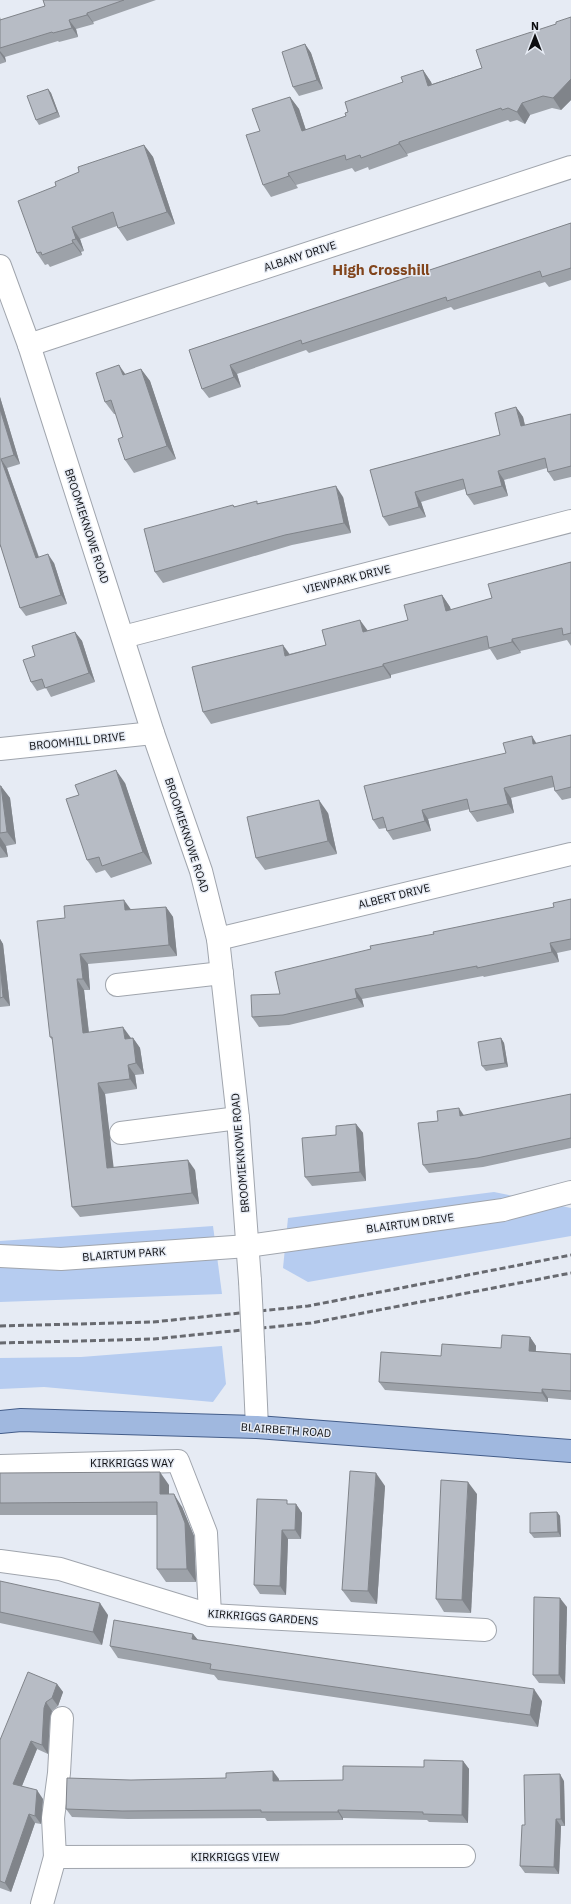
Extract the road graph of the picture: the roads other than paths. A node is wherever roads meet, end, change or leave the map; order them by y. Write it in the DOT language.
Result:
graph roads {
  1 [pos="571,167"];
  2 [pos="0,266"];
  3 [pos="28,345"];
  4 [pos="571,521"];
  5 [pos="123,637"];
  6 [pos="153,732"];
  7 [pos="0,749"];
  8 [pos="571,854"];
  9 [pos="218,939"];
  10 [pos="222,973"];
  11 [pos="117,985"];
  12 [pos="238,1118"];
  13 [pos="121,1133"];
  14 [pos="571,1192"];
  15 [pos="248,1246"];
  16 [pos="0,1256"];
  17 [pos="0,1422"];
  18 [pos="257,1427"];
  19 [pos="571,1451"];
  20 [pos="0,1466"];
  21 [pos="0,1561"];
  22 [pos="210,1615"];
  23 [pos="485,1630"];
  24 [pos="62,1718"];
  25 [pos="464,1856"];
  26 [pos="55,1857"];
  27 [pos="42,1904"];
  1 -- 3 [label="street, ALBANY DRIVE"];
  2 -- 3 [label="street, BROOMIEKNOWE ROAD"];
  3 -- 5 [label="street, BROOMIEKNOWE ROAD"];
  4 -- 5 [label="street, VIEWPARK DRIVE"];
  5 -- 6 [label="street, BROOMIEKNOWE ROAD"];
  6 -- 7 [label="street, BROOMHILL DRIVE"];
  6 -- 9 [label="street, BROOMIEKNOWE ROAD"];
  8 -- 9 [label="street, ALBERT DRIVE"];
  9 -- 10 [label="street, BROOMIEKNOWE ROAD"];
  10 -- 11 [label="street"];
  10 -- 12 [label="street, BROOMIEKNOWE ROAD"];
  12 -- 13 [label="street"];
  12 -- 15 [label="street, BROOMIEKNOWE ROAD"];
  14 -- 15 [label="street, BLAIRTUM DRIVE"];
  15 -- 16 [label="street, BLAIRTUM PARK"];
  15 -- 18 [label="street, BROOMIEKNOWE ROAD, bridge"];
  17 -- 18 [label="main road, BLAIRBETH ROAD"];
  18 -- 19 [label="main road, BLAIRBETH ROAD"];
  20 -- 22 [label="street, KIRKRIGGS WAY"];
  21 -- 22 [label="street, KIRKRIGGS GARDENS"];
  22 -- 23 [label="street, KIRKRIGGS GARDENS"];
  24 -- 26 [label="street"];
  25 -- 26 [label="street, KIRKRIGGS VIEW"];
  26 -- 27 [label="street"];
}
